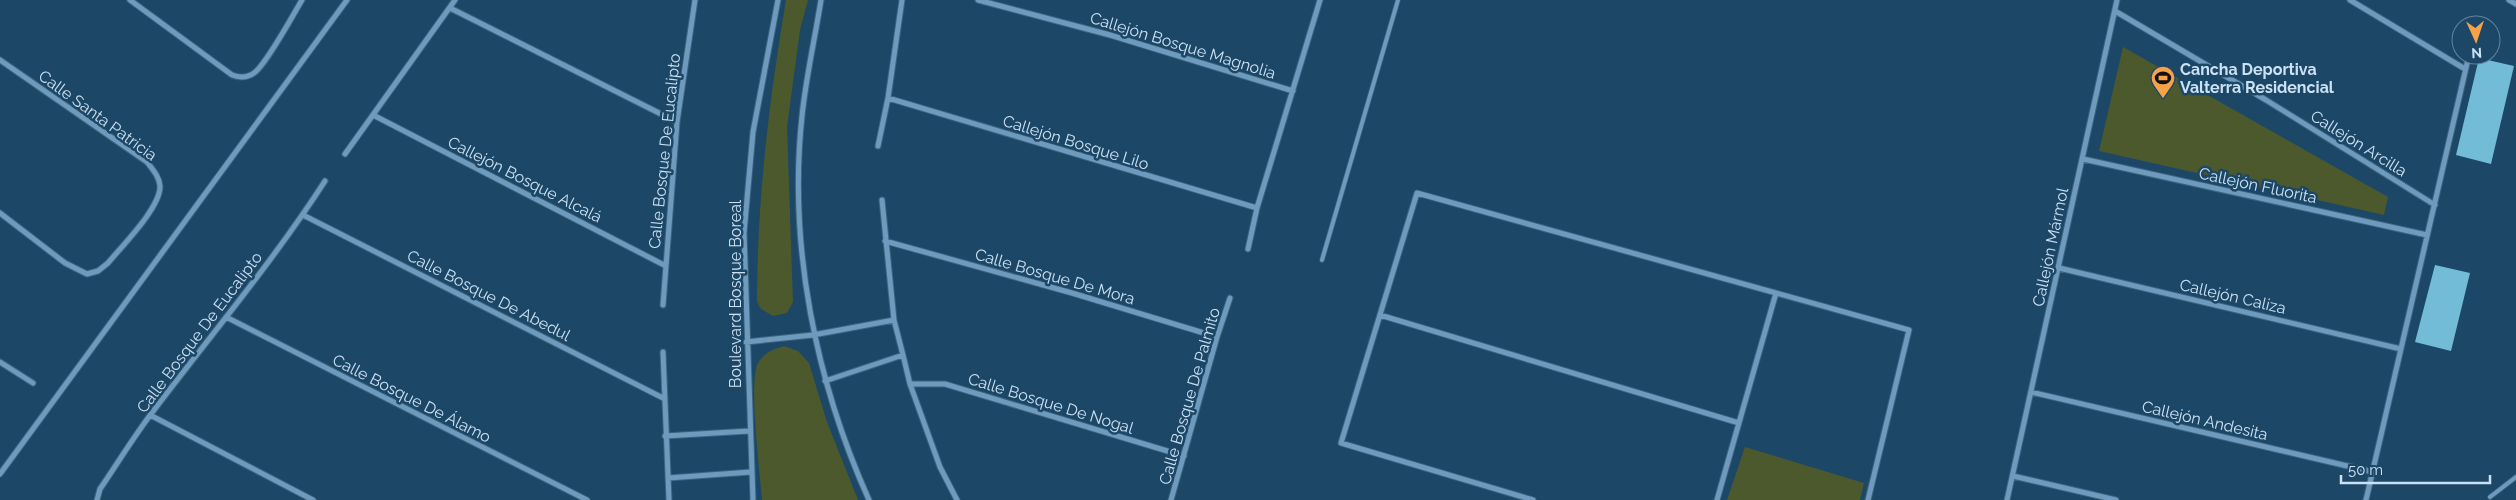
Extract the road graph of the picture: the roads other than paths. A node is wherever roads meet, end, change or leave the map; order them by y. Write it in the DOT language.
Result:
graph roads {
  1 [pos="130,0"];
  2 [pos="302,0"];
  3 [pos="347,0"];
  4 [pos="455,0"];
  5 [pos="695,0"];
  6 [pos="778,0"];
  7 [pos="821,0"];
  8 [pos="902,0"];
  9 [pos="978,0"];
  10 [pos="1320,0"];
  11 [pos="1398,0"];
  12 [pos="2117,0"];
  13 [pos="2350,0"];
  14 [pos="2509,0"];
  15 [pos="2516,4"];
  16 [pos="450,8"];
  17 [pos="2115,11"];
  18 [pos="0,60"];
  19 [pos="2466,65"];
  20 [pos="2465,69"];
  21 [pos="1293,91"];
  22 [pos="888,98"];
  23 [pos="375,116"];
  24 [pos="677,122"];
  25 [pos="878,146"];
  26 [pos="345,154"];
  27 [pos="2082,159"];
  28 [pos="325,182"];
  29 [pos="882,200"];
  30 [pos="2435,205"];
  31 [pos="1257,208"];
  32 [pos="0,213"];
  33 [pos="303,215"];
  34 [pos="2427,235"];
  35 [pos="885,240"];
  36 [pos="1248,249"];
  37 [pos="1322,260"];
  38 [pos="664,265"];
  39 [pos="2059,268"];
  40 [pos="1776,293"];
  41 [pos="1230,298"];
  42 [pos="663,306"];
  43 [pos="1380,315"];
  44 [pos="226,317"];
  45 [pos="894,320"];
  46 [pos="813,335"];
  47 [pos="1217,337"];
  48 [pos="746,342"];
  49 [pos="2401,349"];
  50 [pos="663,352"];
  51 [pos="903,356"];
  52 [pos="0,362"];
  53 [pos="824,381"];
  54 [pos="33,384"];
  55 [pos="910,384"];
  56 [pos="2031,392"];
  57 [pos="663,398"];
  58 [pos="150,415"];
  59 [pos="1739,423"];
  60 [pos="749,431"];
  61 [pos="665,436"];
  62 [pos="1184,456"];
  63 [pos="751,472"];
  64 [pos="2373,472"];
  65 [pos="0,474"];
  66 [pos="2013,476"];
  67 [pos="2516,477"];
  68 [pos="668,478"];
  69 [pos="2490,497"];
  70 [pos="97,500"];
  71 [pos="313,500"];
  72 [pos="587,500"];
  73 [pos="669,500"];
  74 [pos="753,500"];
  75 [pos="869,500"];
  76 [pos="957,500"];
  77 [pos="1171,500"];
  78 [pos="1533,500"];
  79 [pos="1717,500"];
  80 [pos="1868,500"];
  81 [pos="2007,500"];
  82 [pos="2116,500"];
  83 [pos="2366,500"];
  1 -- 2 [label="street"];
  3 -- 65 [label="street"];
  4 -- 16 [label="street"];
  5 -- 24 [label="street, Calle Bosque De Eucalipto"];
  6 -- 48 [label="street, Boulevard Bosque Boreal"];
  7 -- 46 [label="street"];
  8 -- 22 [label="street"];
  9 -- 21 [label="street, Callejón Bosque Magnolia"];
  10 -- 21 [label="street"];
  11 -- 37 [label="lane"];
  12 -- 17 [label="street, Callejón Mármol"];
  13 -- 20 [label="street"];
  14 -- 15 [label="street"];
  16 -- 23 [label="street"];
  16 -- 24 [label="street"];
  17 -- 27 [label="street, Callejón Mármol"];
  17 -- 30 [label="street, Callejón Arcilla"];
  18 -- 32 [label="street, Calle Santa Patricia"];
  19 -- 20 [label="street"];
  20 -- 30 [label="street"];
  21 -- 31 [label="street"];
  22 -- 25 [label="street"];
  22 -- 31 [label="street, Callejón Bosque Lilo"];
  23 -- 26 [label="street"];
  23 -- 38 [label="street, Callejón Bosque Alcalá"];
  24 -- 38 [label="street, Calle Bosque De Eucalipto"];
  27 -- 34 [label="street, Callejón Fluorita"];
  27 -- 39 [label="street, Callejón Mármol"];
  28 -- 33 [label="street, Calle Bosque De Eucalipto"];
  29 -- 35 [label="street"];
  30 -- 34 [label="street"];
  31 -- 36 [label="street"];
  33 -- 44 [label="street, Calle Bosque De Eucalipto"];
  33 -- 57 [label="street, Calle Bosque De Abedul"];
  34 -- 49 [label="street"];
  35 -- 45 [label="street"];
  35 -- 47 [label="street, Calle Bosque De Mora"];
  38 -- 42 [label="street, Calle Bosque De Eucalipto"];
  39 -- 49 [label="street, Callejón Caliza"];
  39 -- 56 [label="street, Callejón Mármol"];
  40 -- 43 [label="street"];
  40 -- 59 [label="street"];
  40 -- 80 [label="street"];
  41 -- 47 [label="street, Calle Bosque De Palmito"];
  43 -- 59 [label="street"];
  43 -- 78 [label="street"];
  44 -- 58 [label="street, Calle Bosque De Eucalipto"];
  44 -- 72 [label="street, Calle Bosque De Álamo"];
  45 -- 46 [label="street"];
  45 -- 51 [label="street"];
  46 -- 48 [label="street"];
  46 -- 53 [label="street"];
  47 -- 62 [label="street, Calle Bosque De Palmito"];
  48 -- 60 [label="street, Boulevard Bosque Boreal"];
  49 -- 64 [label="street"];
  50 -- 57 [label="street"];
  51 -- 53 [label="street"];
  51 -- 55 [label="street"];
  52 -- 54 [label="street"];
  53 -- 75 [label="street"];
  55 -- 62 [label="street, Calle Bosque De Nogal"];
  55 -- 76 [label="street"];
  56 -- 64 [label="street, Callejón Andesita"];
  56 -- 66 [label="street, Callejón Mármol"];
  57 -- 61 [label="street"];
  58 -- 70 [label="street, Calle Bosque De Eucalipto"];
  58 -- 71 [label="street"];
  59 -- 79 [label="street"];
  60 -- 61 [label="street"];
  60 -- 63 [label="street, Boulevard Bosque Boreal"];
  61 -- 68 [label="street"];
  62 -- 77 [label="street, Calle Bosque De Palmito"];
  63 -- 68 [label="street"];
  63 -- 74 [label="street, Boulevard Bosque Boreal"];
  64 -- 83 [label="street"];
  66 -- 81 [label="street, Callejón Mármol"];
  66 -- 82 [label="street"];
  67 -- 69 [label="lane"];
  68 -- 73 [label="street"];
}
